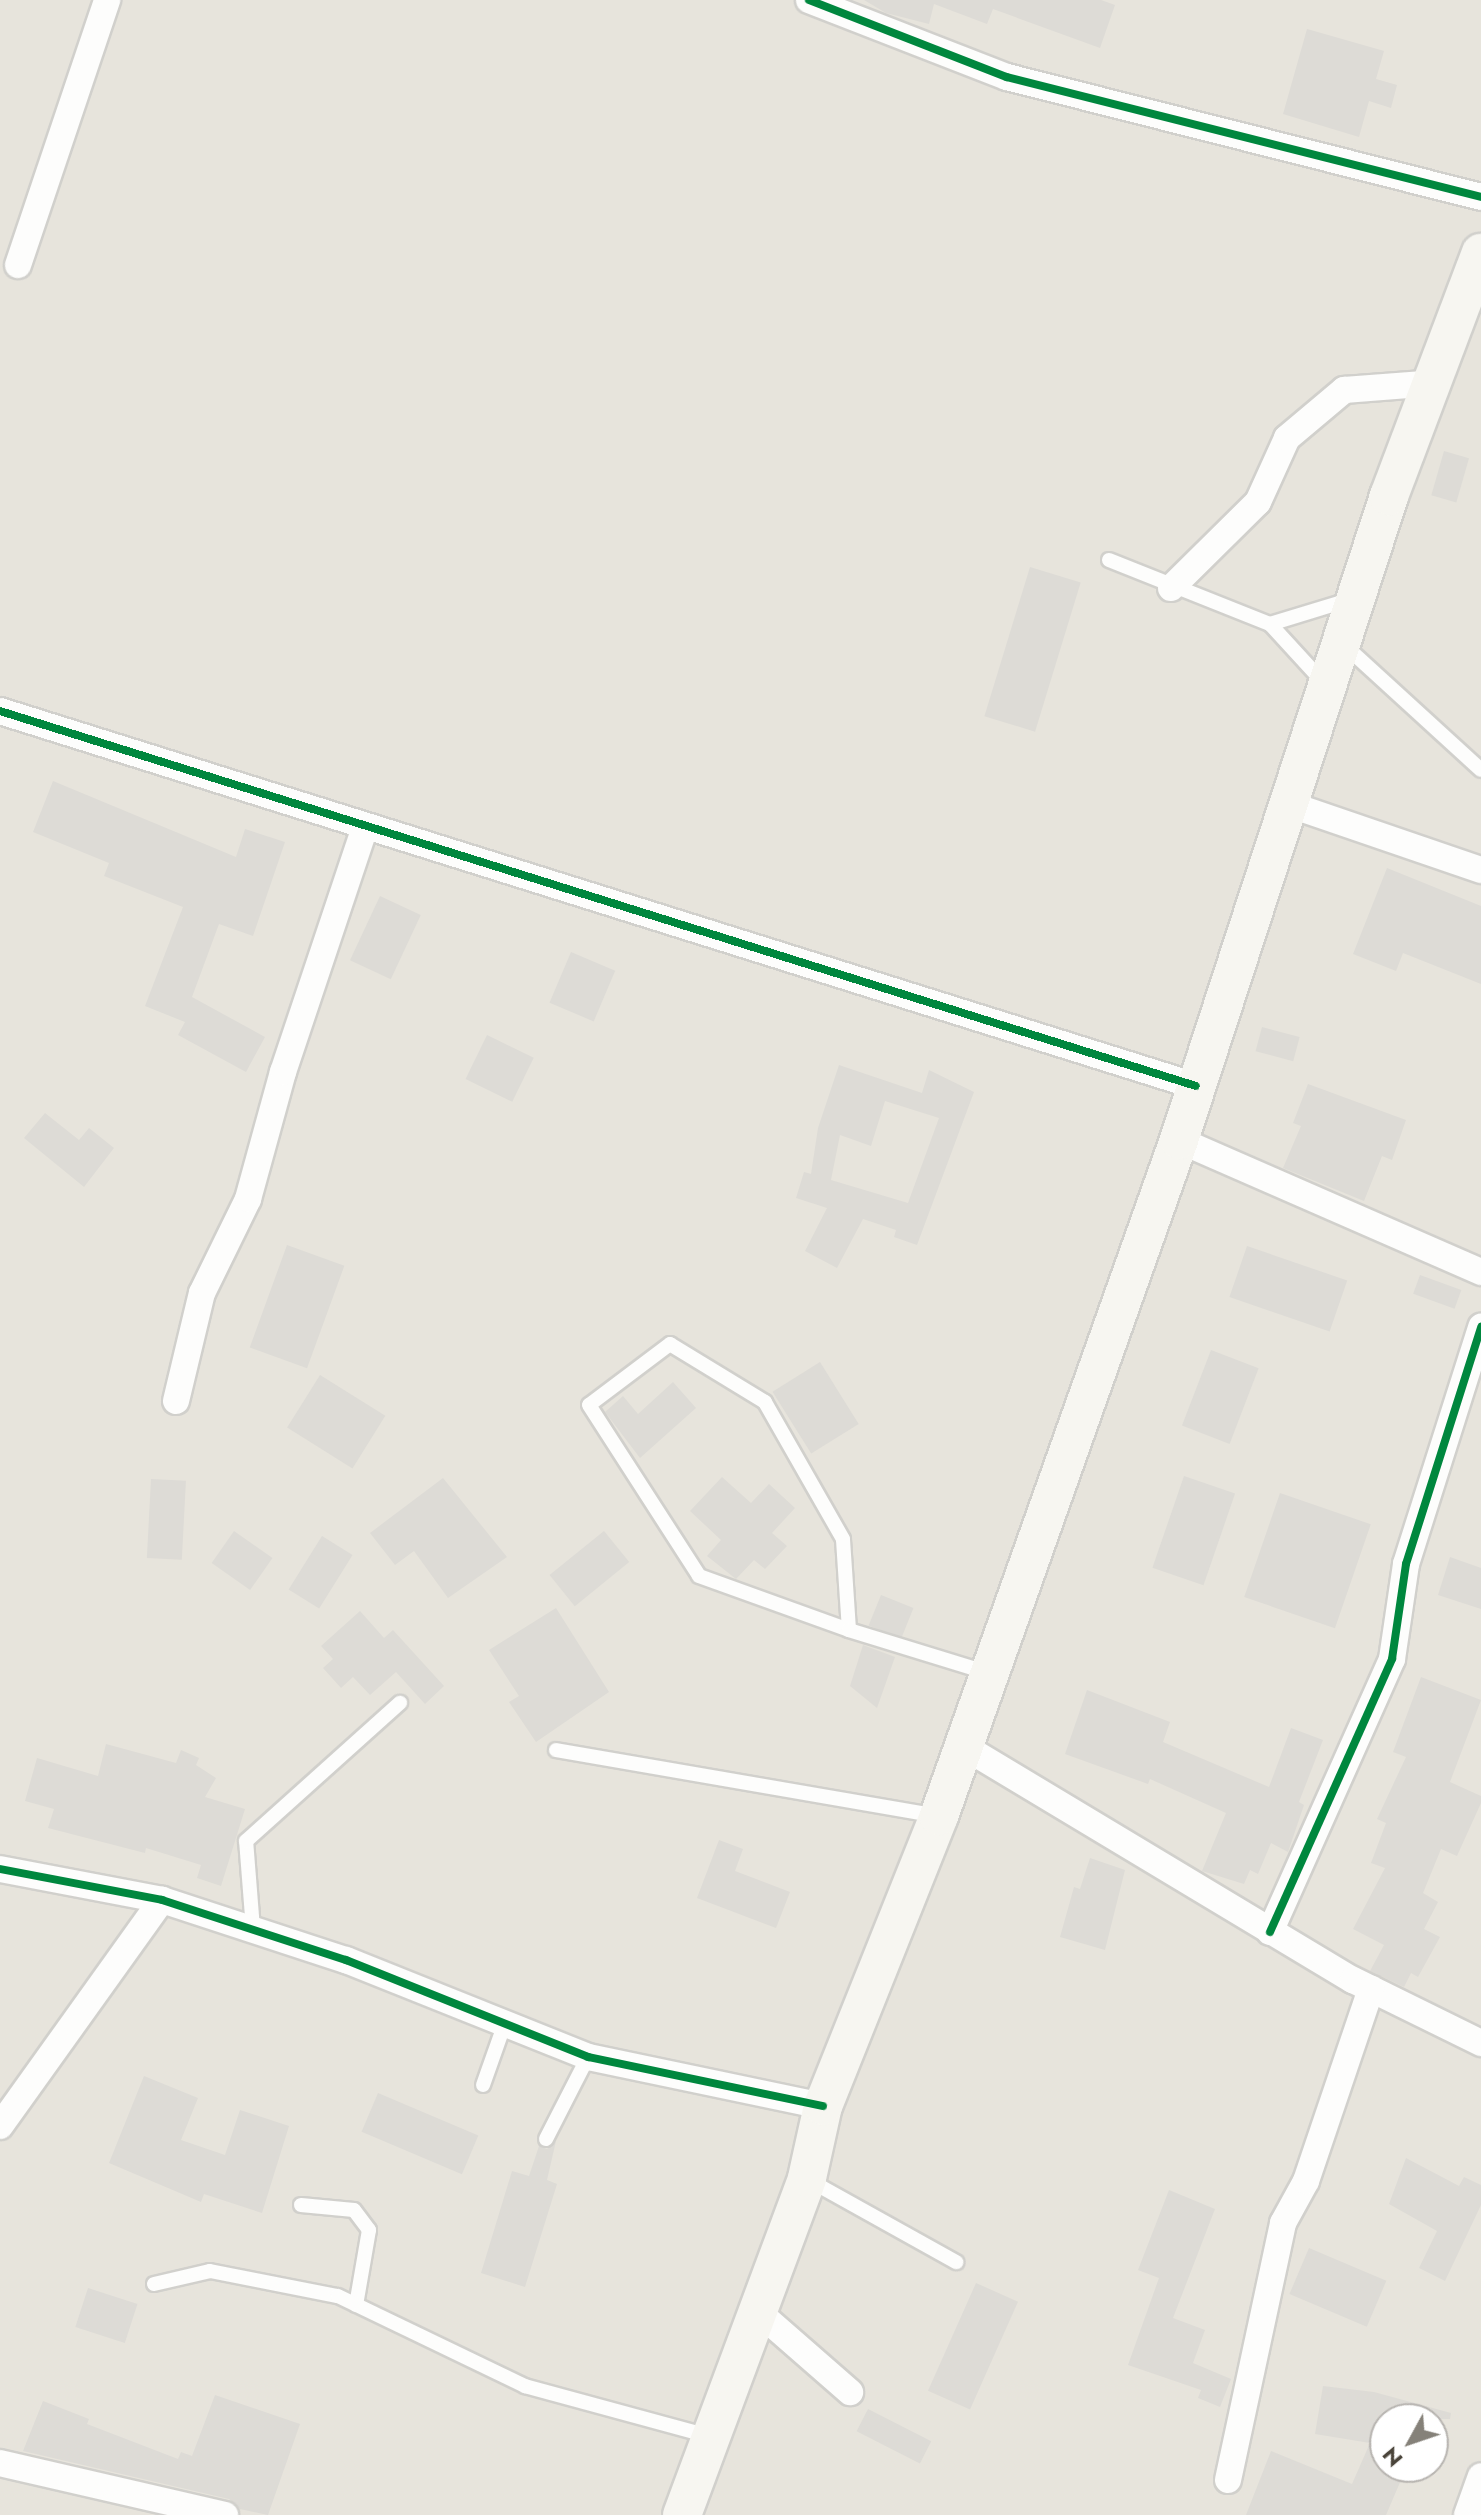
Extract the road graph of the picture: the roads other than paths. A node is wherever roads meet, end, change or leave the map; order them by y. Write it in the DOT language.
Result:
graph roads {
  1 [pos="107,0"];
  2 [pos="809,0"];
  3 [pos="1481,197"];
  4 [pos="1481,253"];
  5 [pos="18,265"];
  6 [pos="1434,383"];
  7 [pos="1109,560"];
  8 [pos="1171,588"];
  9 [pos="1356,598"];
  10 [pos="1270,624"];
  11 [pos="1341,642"];
  12 [pos="1327,686"];
  13 [pos="0,711"];
  14 [pos="1481,770"];
  15 [pos="1288,804"];
  16 [pos="365,827"];
  17 [pos="1481,870"];
  18 [pos="1196,1086"];
  19 [pos="1179,1140"];
  20 [pos="1481,1272"];
  21 [pos="1481,1327"];
  22 [pos="176,1401"];
  23 [pos="849,1630"];
  24 [pos="989,1673"];
  25 [pos="400,1703"];
  26 [pos="963,1746"];
  27 [pos="556,1750"];
  28 [pos="939,1816"];
  29 [pos="0,1869"];
  30 [pos="162,1900"];
  31 [pos="253,1929"];
  32 [pos="1270,1932"];
  33 [pos="1371,1989"];
  34 [pos="505,2023"];
  35 [pos="1481,2043"];
  36 [pos="588,2057"];
  37 [pos="483,2085"];
  38 [pos="823,2106"];
  39 [pos="0,2126"];
  40 [pos="546,2139"];
  41 [pos="807,2178"];
  42 [pos="301,2205"];
  43 [pos="956,2262"];
  44 [pos="154,2284"];
  45 [pos="356,2305"];
  46 [pos="756,2310"];
  47 [pos="850,2392"];
  48 [pos="710,2436"];
  49 [pos="0,2463"];
  50 [pos="1481,2476"];
  51 [pos="1228,2480"];
  52 [pos="225,2515"];
  53 [pos="682,2515"];
  54 [pos="1467,2515"];
  1 -- 5 [label="street"];
  2 -- 3 [label="street"];
  4 -- 6 [label="main road"];
  6 -- 8 [label="street"];
  6 -- 9 [label="main road"];
  7 -- 8 [label="lane"];
  8 -- 10 [label="lane"];
  9 -- 10 [label="lane"];
  9 -- 11 [label="main road"];
  10 -- 12 [label="lane"];
  11 -- 12 [label="main road"];
  11 -- 14 [label="lane"];
  12 -- 15 [label="main road"];
  13 -- 16 [label="street"];
  15 -- 17 [label="street"];
  15 -- 18 [label="main road"];
  16 -- 18 [label="street"];
  16 -- 22 [label="street"];
  18 -- 19 [label="main road"];
  19 -- 20 [label="street"];
  19 -- 24 [label="main road"];
  21 -- 32 [label="street"];
  23 -- 23 [label="lane"];
  23 -- 24 [label="lane"];
  24 -- 26 [label="main road"];
  25 -- 31 [label="lane"];
  26 -- 28 [label="main road"];
  26 -- 32 [label="street"];
  27 -- 28 [label="lane"];
  28 -- 38 [label="main road"];
  29 -- 30 [label="street"];
  30 -- 31 [label="street"];
  30 -- 39 [label="street"];
  31 -- 34 [label="street"];
  32 -- 33 [label="street"];
  33 -- 35 [label="street"];
  33 -- 51 [label="street"];
  34 -- 36 [label="street"];
  34 -- 37 [label="lane"];
  36 -- 38 [label="street"];
  36 -- 40 [label="lane"];
  38 -- 41 [label="main road"];
  41 -- 43 [label="lane"];
  41 -- 46 [label="main road"];
  42 -- 45 [label="lane"];
  44 -- 45 [label="lane"];
  45 -- 48 [label="lane"];
  46 -- 47 [label="street"];
  46 -- 48 [label="main road"];
  48 -- 53 [label="main road"];
  49 -- 52 [label="street"];
  50 -- 54 [label="street"];
}
